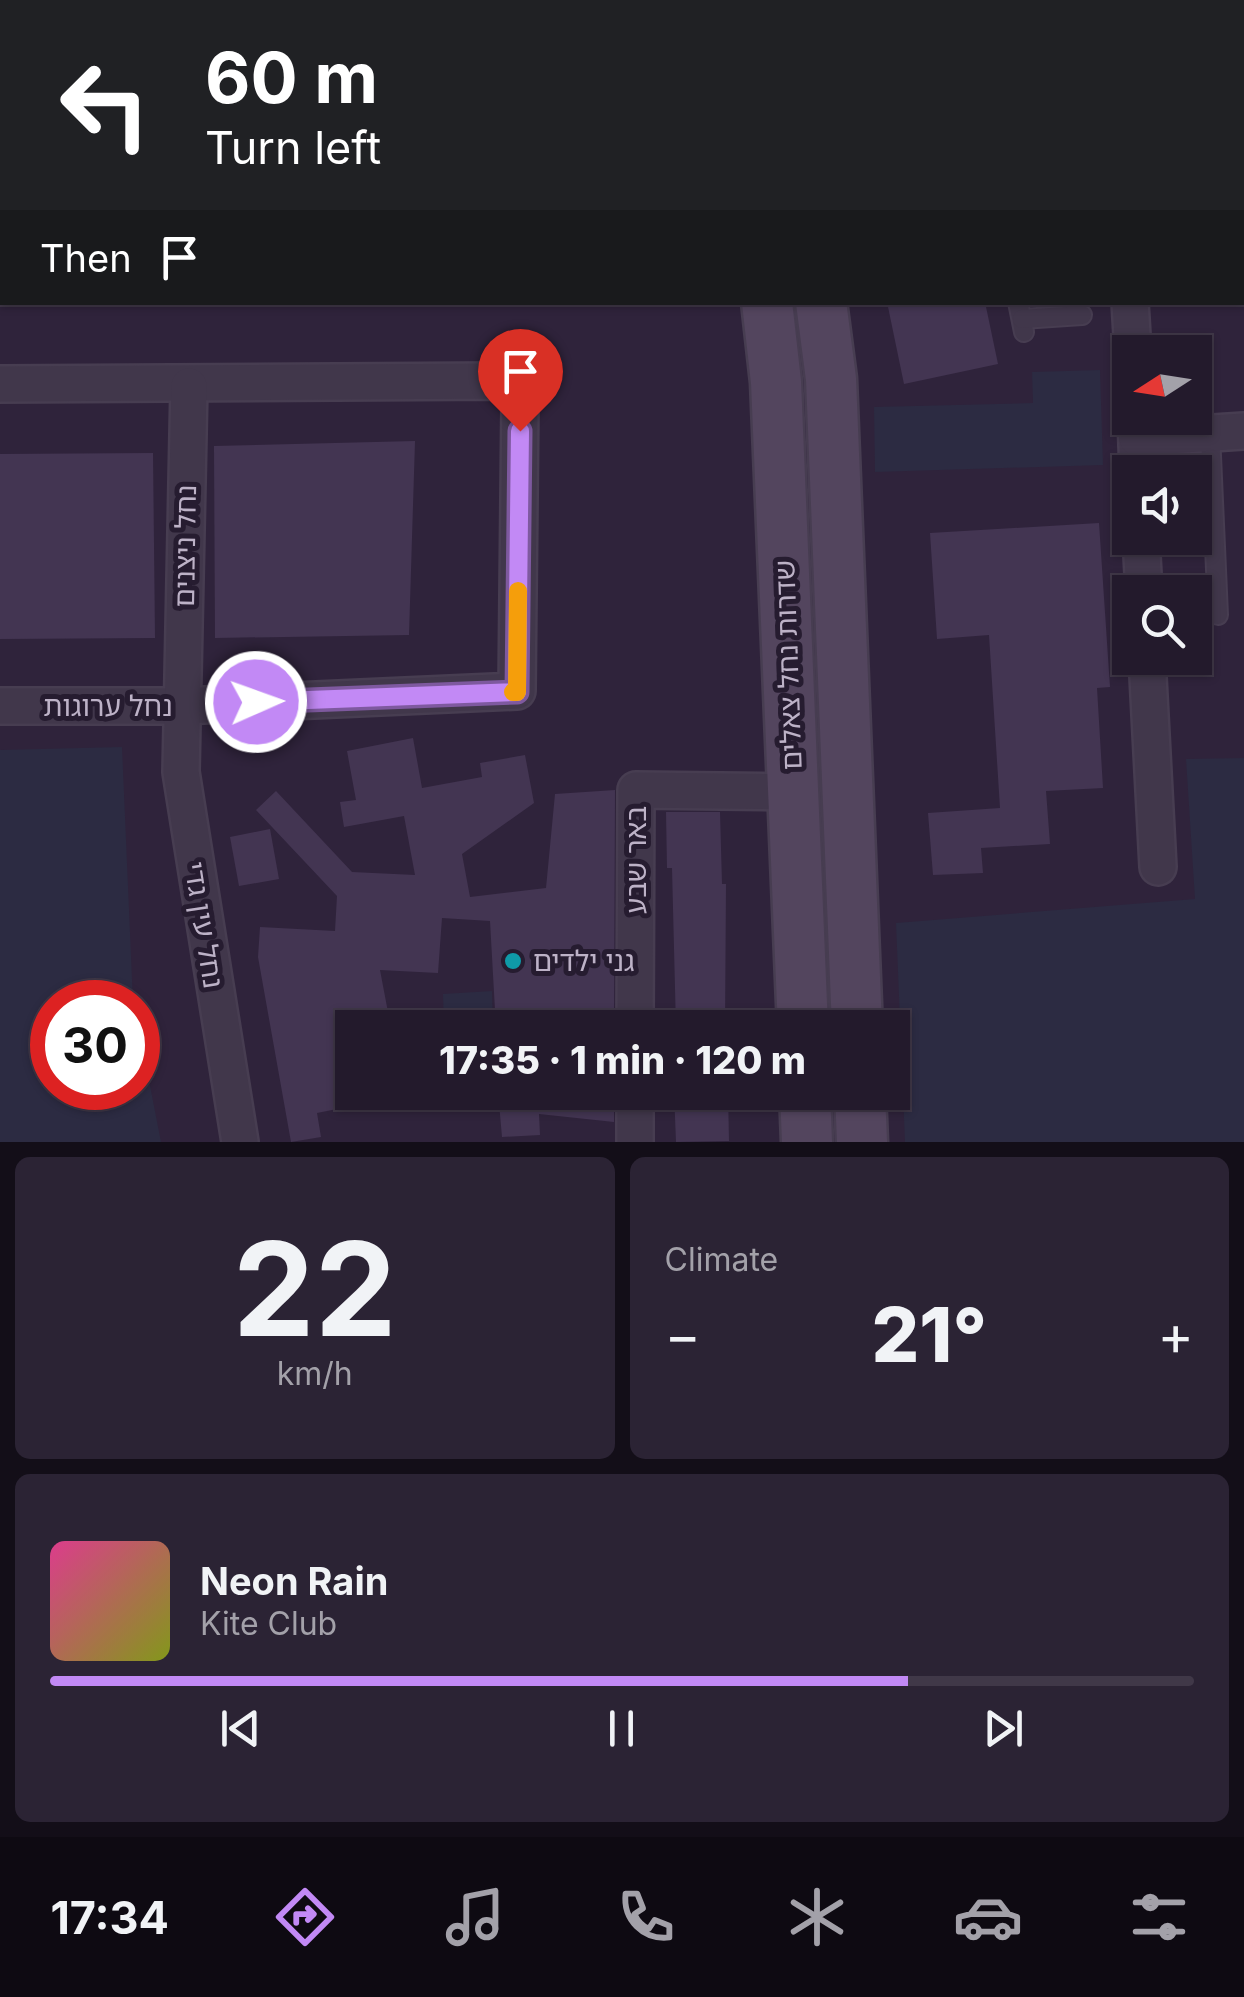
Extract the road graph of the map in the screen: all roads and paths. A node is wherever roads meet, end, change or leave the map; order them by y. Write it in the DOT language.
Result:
graph roads {
  1 [pos="766,305"];
  2 [pos="821,305"];
  3 [pos="1130,305"];
  4 [pos="1082,315"];
  5 [pos="1021,318"];
  6 [pos="1131,335"];
  7 [pos="0,384"];
  8 [pos="189,386"];
  9 [pos="1227,432"];
  10 [pos="1137,443"];
  11 [pos="1218,615"];
  12 [pos="1148,675"];
  13 [pos="0,706"];
  14 [pos="181,706"];
  15 [pos="794,792"];
  16 [pos="1158,867"];
  17 [pos="635,1010"];
  18 [pos="802,1010"];
  19 [pos="856,1010"];
  20 [pos="635,1110"];
  21 [pos="807,1110"];
  22 [pos="861,1110"];
  23 [pos="240,1142"];
  24 [pos="635,1142"];
  25 [pos="808,1142"];
  26 [pos="862,1142"];
  1 -- 15 [label="main road, שדרות נחל צאלים"];
  2 -- 19 [label="main road, שדרות נחל צאלים"];
  3 -- 6 [label="street"];
  4 -- 5 [label="lane"];
  7 -- 8 [label="street"];
  8 -- 14 [label="street, נחל ניצנים"];
  8 -- 14 [label="street, נחל ערוגות"];
  9 -- 10 [label="street"];
  9 -- 11 [label="lane"];
  12 -- 16 [label="street"];
  13 -- 14 [label="street, נחל ערוגות"];
  14 -- 23 [label="street, נחל עין גדי"];
  15 -- 17 [label="street, באר שבע"];
  15 -- 18 [label="main road, שדרות נחל צאלים"];
  20 -- 24 [label="street"];
  21 -- 25 [label="main road"];
  22 -- 26 [label="main road"];
}
